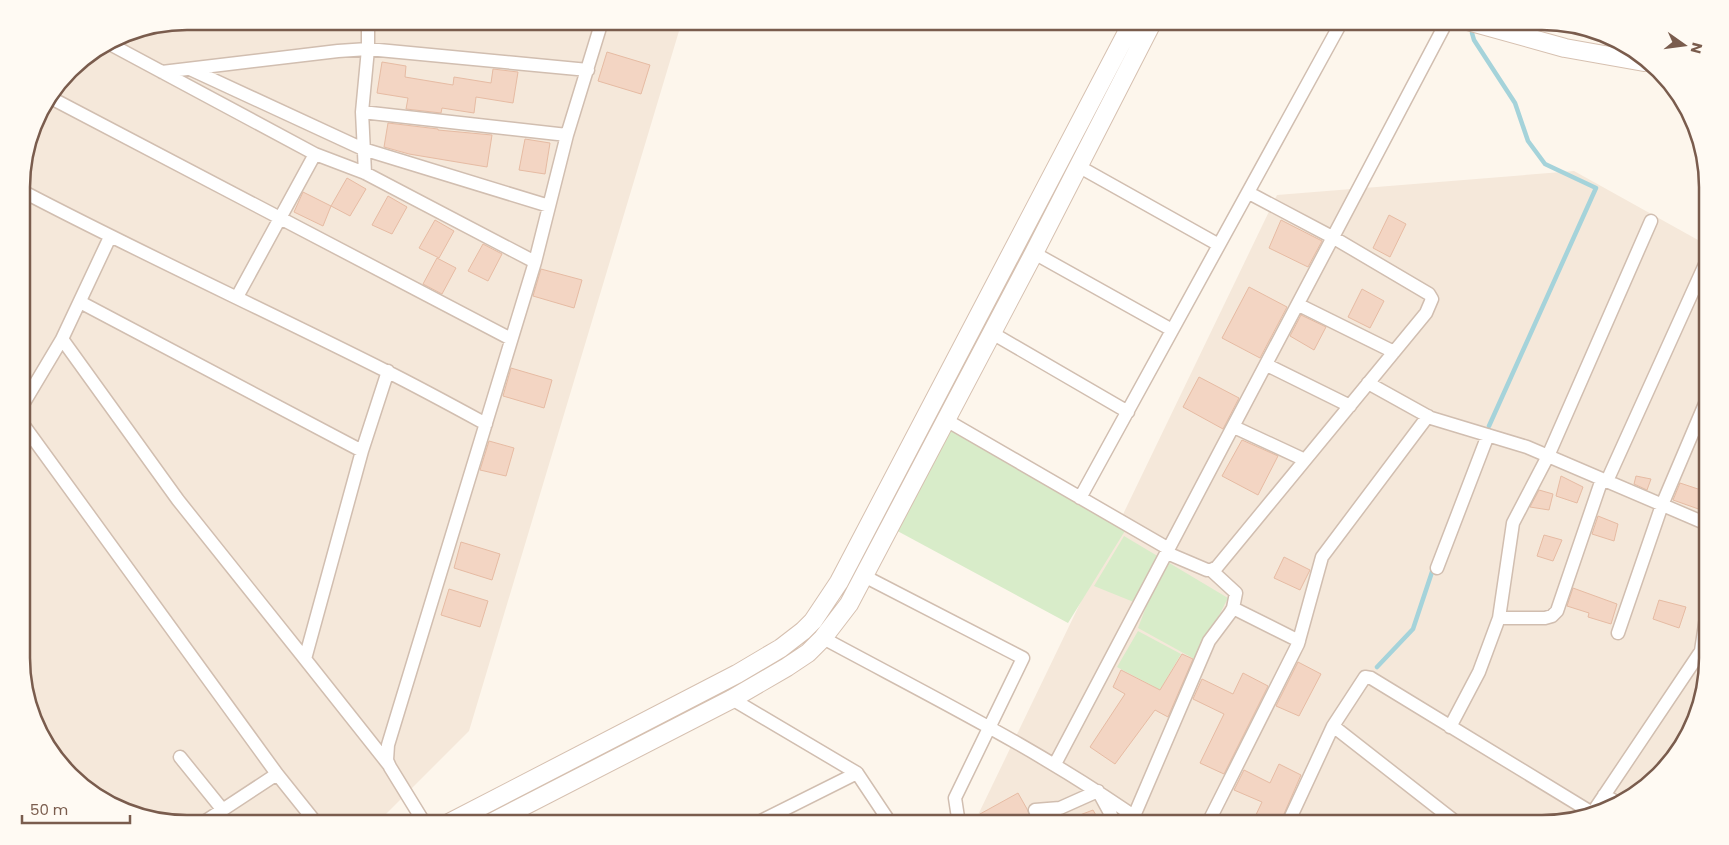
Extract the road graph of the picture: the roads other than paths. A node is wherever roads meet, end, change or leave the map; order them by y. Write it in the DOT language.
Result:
graph roads {
  1 [pos="368,30"];
  2 [pos="599,30"];
  3 [pos="1128,30"];
  4 [pos="1148,30"];
  5 [pos="1337,30"];
  6 [pos="1442,30"];
  7 [pos="1500,30"];
  8 [pos="116,47"];
  9 [pos="368,49"];
  10 [pos="1636,61"];
  11 [pos="189,69"];
  12 [pos="588,70"];
  13 [pos="162,72"];
  14 [pos="56,101"];
  15 [pos="362,112"];
  16 [pos="567,135"];
  17 [pos="363,149"];
  18 [pos="316,154"];
  19 [pos="1078,166"];
  20 [pos="365,173"];
  21 [pos="1249,193"];
  22 [pos="30,195"];
  23 [pos="549,206"];
  24 [pos="282,218"];
  25 [pos="1651,220"];
  26 [pos="110,237"];
  27 [pos="1334,238"];
  28 [pos="1219,245"];
  29 [pos="1034,253"];
  30 [pos="536,262"];
  31 [pos="1699,277"];
  32 [pos="237,297"];
  33 [pos="80,302"];
  34 [pos="1298,305"];
  35 [pos="1172,330"];
  36 [pos="992,333"];
  37 [pos="511,338"];
  38 [pos="62,339"];
  39 [pos="1394,352"];
  40 [pos="1267,365"];
  41 [pos="388,372"];
  42 [pos="1368,383"];
  43 [pos="30,389"];
  44 [pos="1350,406"];
  45 [pos="1128,412"];
  46 [pos="1428,416"];
  47 [pos="1699,418"];
  48 [pos="946,420"];
  49 [pos="486,424"];
  50 [pos="1234,427"];
  51 [pos="30,434"];
  52 [pos="1488,435"];
  53 [pos="362,451"];
  54 [pos="1548,456"];
  55 [pos="1305,460"];
  56 [pos="1605,480"];
  57 [pos="1080,498"];
  58 [pos="1662,505"];
  59 [pos="1699,521"];
  60 [pos="1168,551"];
  61 [pos="1437,568"];
  62 [pos="1211,570"];
  63 [pos="864,576"];
  64 [pos="1233,608"];
  65 [pos="1499,618"];
  66 [pos="1618,633"];
  67 [pos="823,638"];
  68 [pos="1300,641"];
  69 [pos="306,659"];
  70 [pos="1699,662"];
  71 [pos="732,699"];
  72 [pos="1333,726"];
  73 [pos="1450,727"];
  74 [pos="990,728"];
  75 [pos="180,757"];
  76 [pos="1056,764"];
  77 [pos="390,767"];
  78 [pos="857,773"];
  79 [pos="277,774"];
  80 [pos="1098,791"];
  81 [pos="1604,796"];
  82 [pos="1610,799"];
  83 [pos="1598,804"];
  84 [pos="222,808"];
  85 [pos="1585,809"];
  86 [pos="213,815"];
  87 [pos="310,815"];
  88 [pos="419,815"];
  89 [pos="464,815"];
  90 [pos="506,815"];
  91 [pos="774,815"];
  92 [pos="885,815"];
  93 [pos="957,815"];
  94 [pos="1038,815"];
  95 [pos="1111,815"];
  96 [pos="1133,815"];
  97 [pos="1134,815"];
  98 [pos="1213,815"];
  99 [pos="1294,815"];
  100 [pos="1447,815"];
  1 -- 9 [label="street"];
  2 -- 12 [label="street"];
  3 -- 89 [label="street"];
  4 -- 19 [label="street"];
  5 -- 21 [label="street"];
  6 -- 27 [label="street"];
  7 -- 10 [label="street"];
  8 -- 13 [label="street"];
  9 -- 11 [label="street"];
  9 -- 12 [label="street"];
  9 -- 15 [label="street"];
  11 -- 13 [label="street"];
  11 -- 17 [label="street"];
  12 -- 16 [label="street"];
  13 -- 18 [label="street"];
  14 -- 24 [label="street"];
  15 -- 16 [label="street"];
  15 -- 17 [label="street"];
  16 -- 23 [label="street"];
  17 -- 20 [label="street"];
  17 -- 23 [label="street"];
  18 -- 20 [label="street"];
  18 -- 24 [label="street"];
  19 -- 28 [label="street"];
  19 -- 29 [label="street"];
  20 -- 30 [label="street"];
  21 -- 27 [label="street"];
  21 -- 28 [label="street"];
  22 -- 26 [label="street"];
  23 -- 30 [label="street"];
  24 -- 32 [label="street"];
  24 -- 37 [label="street"];
  25 -- 54 [label="street"];
  26 -- 32 [label="street"];
  26 -- 33 [label="street"];
  27 -- 34 [label="street"];
  27 -- 39 [label="street"];
  28 -- 35 [label="street"];
  29 -- 35 [label="street"];
  29 -- 36 [label="street"];
  30 -- 37 [label="street"];
  31 -- 56 [label="street"];
  32 -- 41 [label="street"];
  33 -- 38 [label="street"];
  33 -- 53 [label="street"];
  34 -- 39 [label="street"];
  34 -- 40 [label="street"];
  35 -- 45 [label="street"];
  36 -- 45 [label="street"];
  36 -- 48 [label="street"];
  37 -- 49 [label="street"];
  38 -- 43 [label="street"];
  38 -- 69 [label="street"];
  39 -- 42 [label="street"];
  40 -- 44 [label="street"];
  40 -- 50 [label="street"];
  41 -- 49 [label="street"];
  41 -- 53 [label="street"];
  42 -- 44 [label="street"];
  42 -- 46 [label="street"];
  44 -- 55 [label="street"];
  45 -- 57 [label="street"];
  46 -- 52 [label="street"];
  46 -- 68 [label="street"];
  47 -- 58 [label="street"];
  48 -- 57 [label="street"];
  48 -- 63 [label="street"];
  49 -- 77 [label="street"];
  50 -- 55 [label="street"];
  50 -- 60 [label="street"];
  51 -- 79 [label="street"];
  52 -- 54 [label="street"];
  52 -- 61 [label="street"];
  53 -- 69 [label="street"];
  54 -- 56 [label="street"];
  54 -- 65 [label="street"];
  55 -- 62 [label="street"];
  56 -- 58 [label="street"];
  56 -- 65 [label="street"];
  57 -- 60 [label="street"];
  58 -- 59 [label="street"];
  58 -- 66 [label="street"];
  60 -- 62 [label="street"];
  60 -- 76 [label="street"];
  62 -- 64 [label="street"];
  63 -- 67 [label="street"];
  63 -- 74 [label="street"];
  64 -- 68 [label="street"];
  64 -- 97 [label="street"];
  65 -- 73 [label="street"];
  67 -- 71 [label="street"];
  67 -- 74 [label="street"];
  68 -- 98 [label="street"];
  69 -- 77 [label="street"];
  70 -- 81 [label="street"];
  71 -- 78 [label="street"];
  71 -- 90 [label="street"];
  72 -- 73 [label="street"];
  72 -- 99 [label="street"];
  72 -- 100 [label="street"];
  73 -- 85 [label="street"];
  74 -- 76 [label="street"];
  74 -- 93 [label="street"];
  75 -- 84 [label="street"];
  76 -- 80 [label="street"];
  77 -- 88 [label="street"];
  78 -- 91 [label="street"];
  78 -- 92 [label="street"];
  79 -- 84 [label="street"];
  79 -- 87 [label="street"];
  80 -- 94 [label="street"];
  80 -- 95 [label="street"];
  80 -- 96 [label="street"];
  81 -- 82 [label="street"];
  81 -- 83 [label="street"];
  84 -- 86 [label="street"];
}
